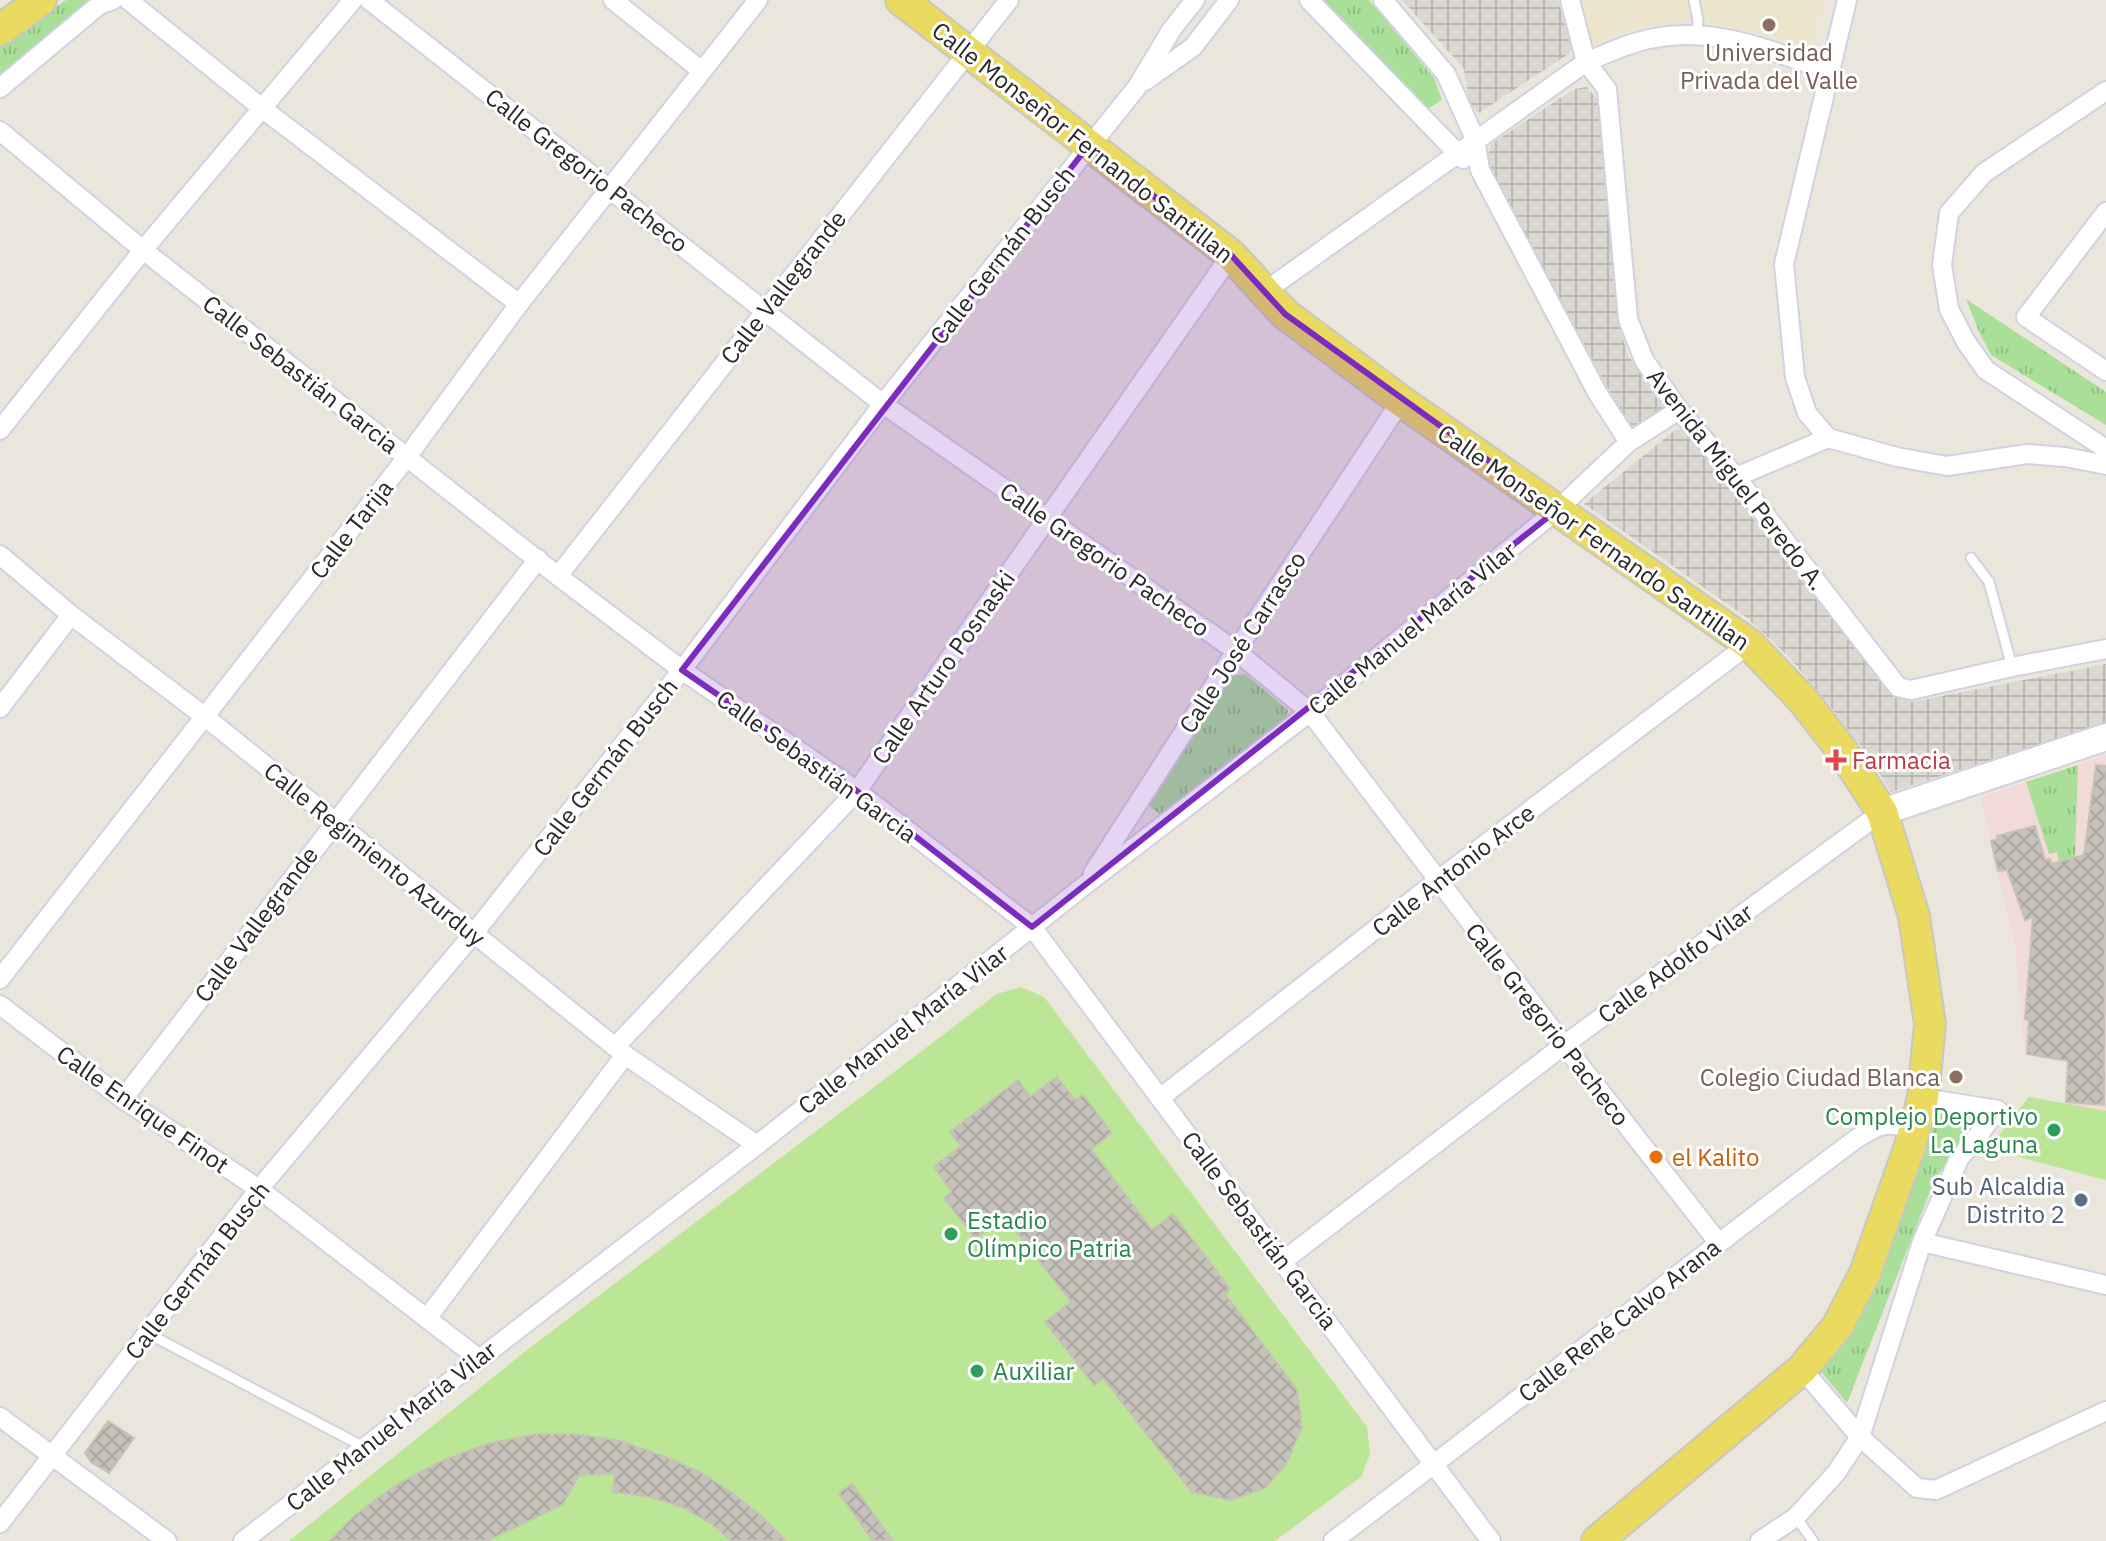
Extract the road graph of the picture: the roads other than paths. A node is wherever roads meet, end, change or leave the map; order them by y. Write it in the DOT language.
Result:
graph roads {
  1 [pos="41,0"];
  2 [pos="57,0"];
  3 [pos="113,0"];
  4 [pos="128,0"];
  5 [pos="353,0"];
  6 [pos="369,0"];
  7 [pos="613,0"];
  8 [pos="758,0"];
  9 [pos="901,0"];
  10 [pos="1009,0"];
  11 [pos="1195,0"];
  12 [pos="1229,0"];
  13 [pos="1309,0"];
  14 [pos="1383,0"];
  15 [pos="1570,0"];
  16 [pos="1694,0"];
  17 [pos="1847,0"];
  18 [pos="7,26"];
  19 [pos="1697,35"];
  20 [pos="967,53"];
  21 [pos="1586,62"];
  22 [pos="702,71"];
  23 [pos="1829,71"];
  24 [pos="1137,87"];
  25 [pos="0,88"];
  26 [pos="2106,91"];
  27 [pos="263,109"];
  28 [pos="0,131"];
  29 [pos="1475,139"];
  30 [pos="1088,146"];
  31 [pos="1456,154"];
  32 [pos="1480,170"];
  33 [pos="611,189"];
  34 [pos="2106,212"];
  35 [pos="143,250"];
  36 [pos="1231,255"];
  37 [pos="1264,292"];
  38 [pos="519,304"];
  39 [pos="765,309"];
  40 [pos="2106,371"];
  41 [pos="1401,401"];
  42 [pos="883,404"];
  43 [pos="1679,410"];
  44 [pos="0,430"];
  45 [pos="1828,438"];
  46 [pos="1629,442"];
  47 [pos="2106,449"];
  48 [pos="407,457"];
  49 [pos="2106,465"];
  50 [pos="1736,477"];
  51 [pos="1557,510"];
  52 [pos="1047,517"];
  53 [pos="0,555"];
  54 [pos="1971,558"];
  55 [pos="538,559"];
  56 [pos="558,576"];
  57 [pos="71,615"];
  58 [pos="1749,644"];
  59 [pos="2106,649"];
  60 [pos="1236,651"];
  61 [pos="2012,667"];
  62 [pos="682,670"];
  63 [pos="0,708"];
  64 [pos="1310,712"];
  65 [pos="204,716"];
  66 [pos="2106,737"];
  67 [pos="857,791"];
  68 [pos="1882,812"];
  69 [pos="335,821"];
  70 [pos="1437,881"];
  71 [pos="1085,885"];
  72 [pos="1032,927"];
  73 [pos="474,933"];
  74 [pos="0,979"];
  75 [pos="0,1005"];
  76 [pos="1564,1045"];
  77 [pos="620,1051"];
  78 [pos="1160,1098"];
  79 [pos="1923,1098"];
  80 [pos="123,1099"];
  81 [pos="1915,1130"];
  82 [pos="757,1145"];
  83 [pos="259,1189"];
  84 [pos="1718,1242"];
  85 [pos="1922,1242"];
  86 [pos="1283,1261"];
  87 [pos="2106,1285"];
  88 [pos="428,1317"];
  89 [pos="147,1333"];
  90 [pos="478,1358"];
  91 [pos="1802,1369"];
  92 [pos="2106,1411"];
  93 [pos="0,1417"];
  94 [pos="1860,1437"];
  95 [pos="364,1447"];
  96 [pos="52,1456"];
  97 [pos="1435,1465"];
  98 [pos="1796,1517"];
  99 [pos="0,1523"];
  100 [pos="167,1541"];
  101 [pos="243,1541"];
  102 [pos="1333,1541"];
  103 [pos="1491,1541"];
  104 [pos="1597,1541"];
  105 [pos="1760,1541"];
  106 [pos="1813,1541"];
  1 -- 18 [label="main road"];
  2 -- 18 [label="main road"];
  3 -- 25 [label="street"];
  4 -- 27 [label="street"];
  5 -- 27 [label="street"];
  6 -- 33 [label="street, Calle Gregorio Pacheco"];
  7 -- 22 [label="street"];
  8 -- 22 [label="street, Calle Tarija"];
  9 -- 20 [label="main road, Calle Monseñor Fernando Santillan"];
  10 -- 20 [label="street, Calle Vallegrande"];
  11 -- 24 [label="street, Calle Germán Busch"];
  12 -- 24 [label="street"];
  13 -- 31 [label="street"];
  14 -- 29 [label="street"];
  15 -- 21 [label="street, Avenida Miguel Peredo A."];
  16 -- 19 [label="lane"];
  17 -- 23 [label="street"];
  19 -- 21 [label="street"];
  19 -- 23 [label="street"];
  20 -- 30 [label="main road, Calle Monseñor Fernando Santillan"];
  20 -- 39 [label="street, Calle Vallegrande"];
  21 -- 29 [label="street"];
  21 -- 43 [label="street, Avenida Miguel Peredo A."];
  22 -- 33 [label="street, Calle Tarija"];
  23 -- 45 [label="street"];
  24 -- 30 [label="street, Calle Germán Busch"];
  26 -- 47 [label="street"];
  27 -- 35 [label="street"];
  27 -- 38 [label="street"];
  28 -- 35 [label="street, Calle Sebastián Garcia"];
  29 -- 31 [label="street"];
  29 -- 32 [label="street"];
  30 -- 36 [label="main road, Calle Monseñor Fernando Santillan"];
  30 -- 42 [label="street, Calle Germán Busch"];
  31 -- 32 [label="street"];
  31 -- 37 [label="street"];
  32 -- 46 [label="street"];
  33 -- 38 [label="street, Calle Tarija"];
  33 -- 39 [label="street, Calle Gregorio Pacheco"];
  34 -- 40 [label="street"];
  35 -- 44 [label="street"];
  35 -- 48 [label="street, Calle Sebastián Garcia"];
  36 -- 37 [label="main road, Calle Monseñor Fernando Santillan"];
  36 -- 52 [label="street, Calle Arturo Posnaski"];
  37 -- 41 [label="main road, Calle Monseñor Fernando Santillan"];
  38 -- 48 [label="street, Calle Tarija"];
  39 -- 42 [label="street, Calle Gregorio Pacheco"];
  39 -- 56 [label="street, Calle Vallegrande"];
  41 -- 51 [label="main road, Calle Monseñor Fernando Santillan"];
  41 -- 60 [label="street, Calle José Carrasco"];
  42 -- 52 [label="street, Calle Gregorio Pacheco"];
  42 -- 62 [label="street, Calle Germán Busch"];
  43 -- 46 [label="street, Calle Manuel María Vilar"];
  43 -- 50 [label="street, Avenida Miguel Peredo A."];
  45 -- 49 [label="street"];
  45 -- 50 [label="street"];
  46 -- 51 [label="street, Calle Manuel María Vilar"];
  48 -- 55 [label="street, Calle Sebastián Garcia"];
  48 -- 65 [label="street, Calle Tarija"];
  50 -- 61 [label="street, Avenida Miguel Peredo A."];
  51 -- 58 [label="main road, Calle Monseñor Fernando Santillan"];
  51 -- 64 [label="street, Calle Manuel María Vilar"];
  52 -- 60 [label="street, Calle Gregorio Pacheco"];
  52 -- 67 [label="street, Calle Arturo Posnaski"];
  53 -- 57 [label="street, Calle Regimiento Azurduy"];
  54 -- 61 [label="lane"];
  55 -- 56 [label="street, Calle Sebastián Garcia"];
  55 -- 69 [label="street, Calle Vallegrande"];
  56 -- 62 [label="street, Calle Sebastián Garcia"];
  57 -- 63 [label="street"];
  57 -- 65 [label="street, Calle Regimiento Azurduy"];
  58 -- 68 [label="main road, Calle Monseñor Fernando Santillan"];
  58 -- 70 [label="street, Calle Antonio Arce"];
  59 -- 61 [label="street, Avenida Miguel Peredo A."];
  60 -- 64 [label="street, Calle Gregorio Pacheco"];
  60 -- 71 [label="street, Calle José Carrasco"];
  62 -- 67 [label="street, Calle Sebastián Garcia"];
  62 -- 73 [label="street, Calle Germán Busch"];
  64 -- 70 [label="street, Calle Gregorio Pacheco"];
  64 -- 71 [label="street, Calle Manuel María Vilar"];
  65 -- 69 [label="street, Calle Regimiento Azurduy"];
  65 -- 74 [label="street, Calle Tarija"];
  66 -- 68 [label="main road, Calle Adolfo Vilar"];
  67 -- 72 [label="street, Calle Sebastián Garcia"];
  67 -- 77 [label="street, Calle Arturo Posnaski"];
  68 -- 76 [label="street, Calle Adolfo Vilar"];
  68 -- 79 [label="main road, Calle Monseñor Fernando Santillan"];
  69 -- 73 [label="street, Calle Regimiento Azurduy"];
  69 -- 80 [label="street, Calle Vallegrande"];
  70 -- 76 [label="street, Calle Gregorio Pacheco"];
  70 -- 78 [label="street, Calle Antonio Arce"];
  71 -- 72 [label="street, Calle Manuel María Vilar"];
  72 -- 78 [label="street, Calle Sebastián Garcia"];
  72 -- 82 [label="street, Calle Manuel María Vilar"];
  73 -- 77 [label="street, Calle Regimiento Azurduy"];
  73 -- 83 [label="street, Calle Germán Busch"];
  75 -- 80 [label="street, Calle Enrique Finot"];
  76 -- 84 [label="street, Calle Gregorio Pacheco"];
  76 -- 86 [label="street, Calle Adolfo Vilar"];
  77 -- 82 [label="street, Calle Regimiento Azurduy"];
  77 -- 88 [label="street, Calle Arturo Posnaski"];
  78 -- 86 [label="street, Calle Sebastián Garcia"];
  79 -- 81 [label="main road, Calle Monseñor Fernando Santillan"];
  79 -- 85 [label="street"];
  80 -- 83 [label="street, Calle Enrique Finot"];
  81 -- 84 [label="street, Calle René Calvo Arana"];
  81 -- 91 [label="main road, Calle Monseñor Fernando Santillan"];
  82 -- 90 [label="street, Calle Manuel María Vilar"];
  83 -- 88 [label="street, Calle Enrique Finot"];
  83 -- 89 [label="street, Calle Germán Busch"];
  84 -- 97 [label="street, Calle René Calvo Arana"];
  85 -- 87 [label="street"];
  85 -- 94 [label="street"];
  86 -- 97 [label="street, Calle Sebastián Garcia"];
  88 -- 90 [label="street, Calle Enrique Finot"];
  89 -- 95 [label="lane"];
  89 -- 96 [label="street, Calle Germán Busch"];
  90 -- 95 [label="street, Calle Manuel María Vilar"];
  91 -- 94 [label="street"];
  91 -- 104 [label="main road, Calle Monseñor Fernando Santillan"];
  92 -- 94 [label="street"];
  93 -- 96 [label="street"];
  94 -- 98 [label="street"];
  95 -- 101 [label="street, Calle Manuel María Vilar"];
  96 -- 99 [label="street, Calle Germán Busch"];
  96 -- 100 [label="street"];
  97 -- 102 [label="street, Calle René Calvo Arana"];
  97 -- 103 [label="street, Calle Sebastián Garcia"];
  98 -- 105 [label="street"];
  98 -- 106 [label="lane"];
}
